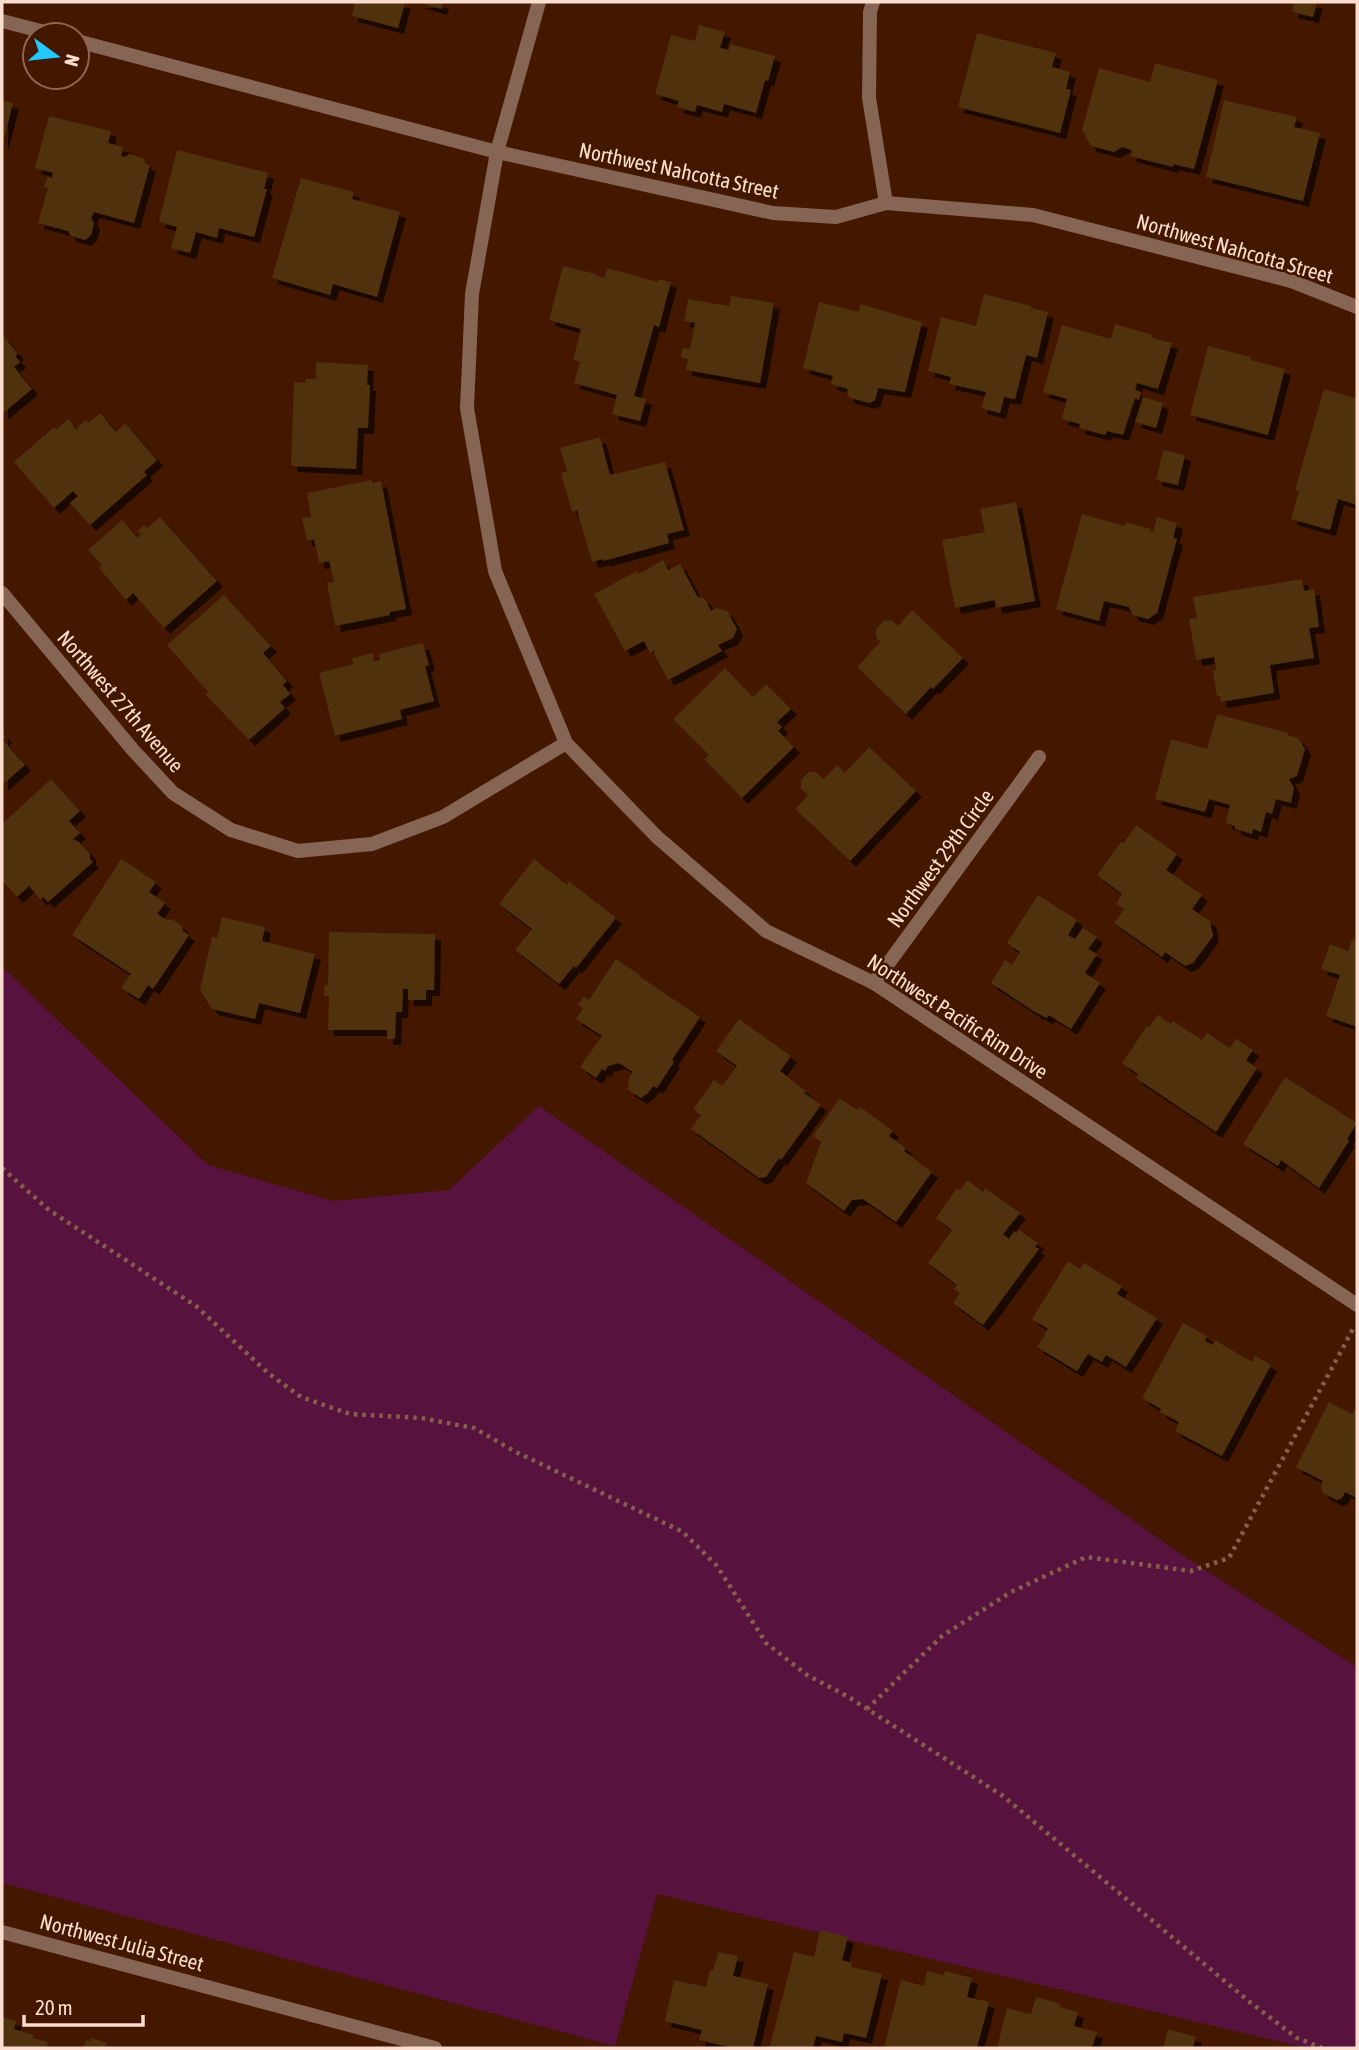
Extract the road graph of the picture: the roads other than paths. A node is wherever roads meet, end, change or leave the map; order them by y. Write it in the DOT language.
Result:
graph roads {
  1 [pos="538,2"];
  2 [pos="873,2"];
  3 [pos="2,21"];
  4 [pos="21,26"];
  5 [pos="91,44"];
  6 [pos="497,152"];
  7 [pos="886,203"];
  8 [pos="1357,307"];
  9 [pos="2,593"];
  10 [pos="566,743"];
  11 [pos="1039,757"];
  12 [pos="874,983"];
  13 [pos="1357,1305"];
  14 [pos="2,1932"];
  15 [pos="435,2048"];
  1 -- 6 [label="street, Northwest Pacific Rim Drive"];
  2 -- 7 [label="street"];
  3 -- 4 [label="street"];
  5 -- 6 [label="street, Northwest Nahcotta Street"];
  6 -- 7 [label="street, Northwest Nahcotta Street"];
  6 -- 10 [label="street, Northwest Pacific Rim Drive"];
  7 -- 8 [label="street, Northwest Nahcotta Street"];
  9 -- 10 [label="street, Northwest 27th Avenue"];
  10 -- 12 [label="street, Northwest Pacific Rim Drive"];
  11 -- 12 [label="street, Northwest 29th Circle"];
  12 -- 13 [label="street, Northwest Pacific Rim Drive"];
  14 -- 15 [label="street, Northwest Julia Street"];
}
